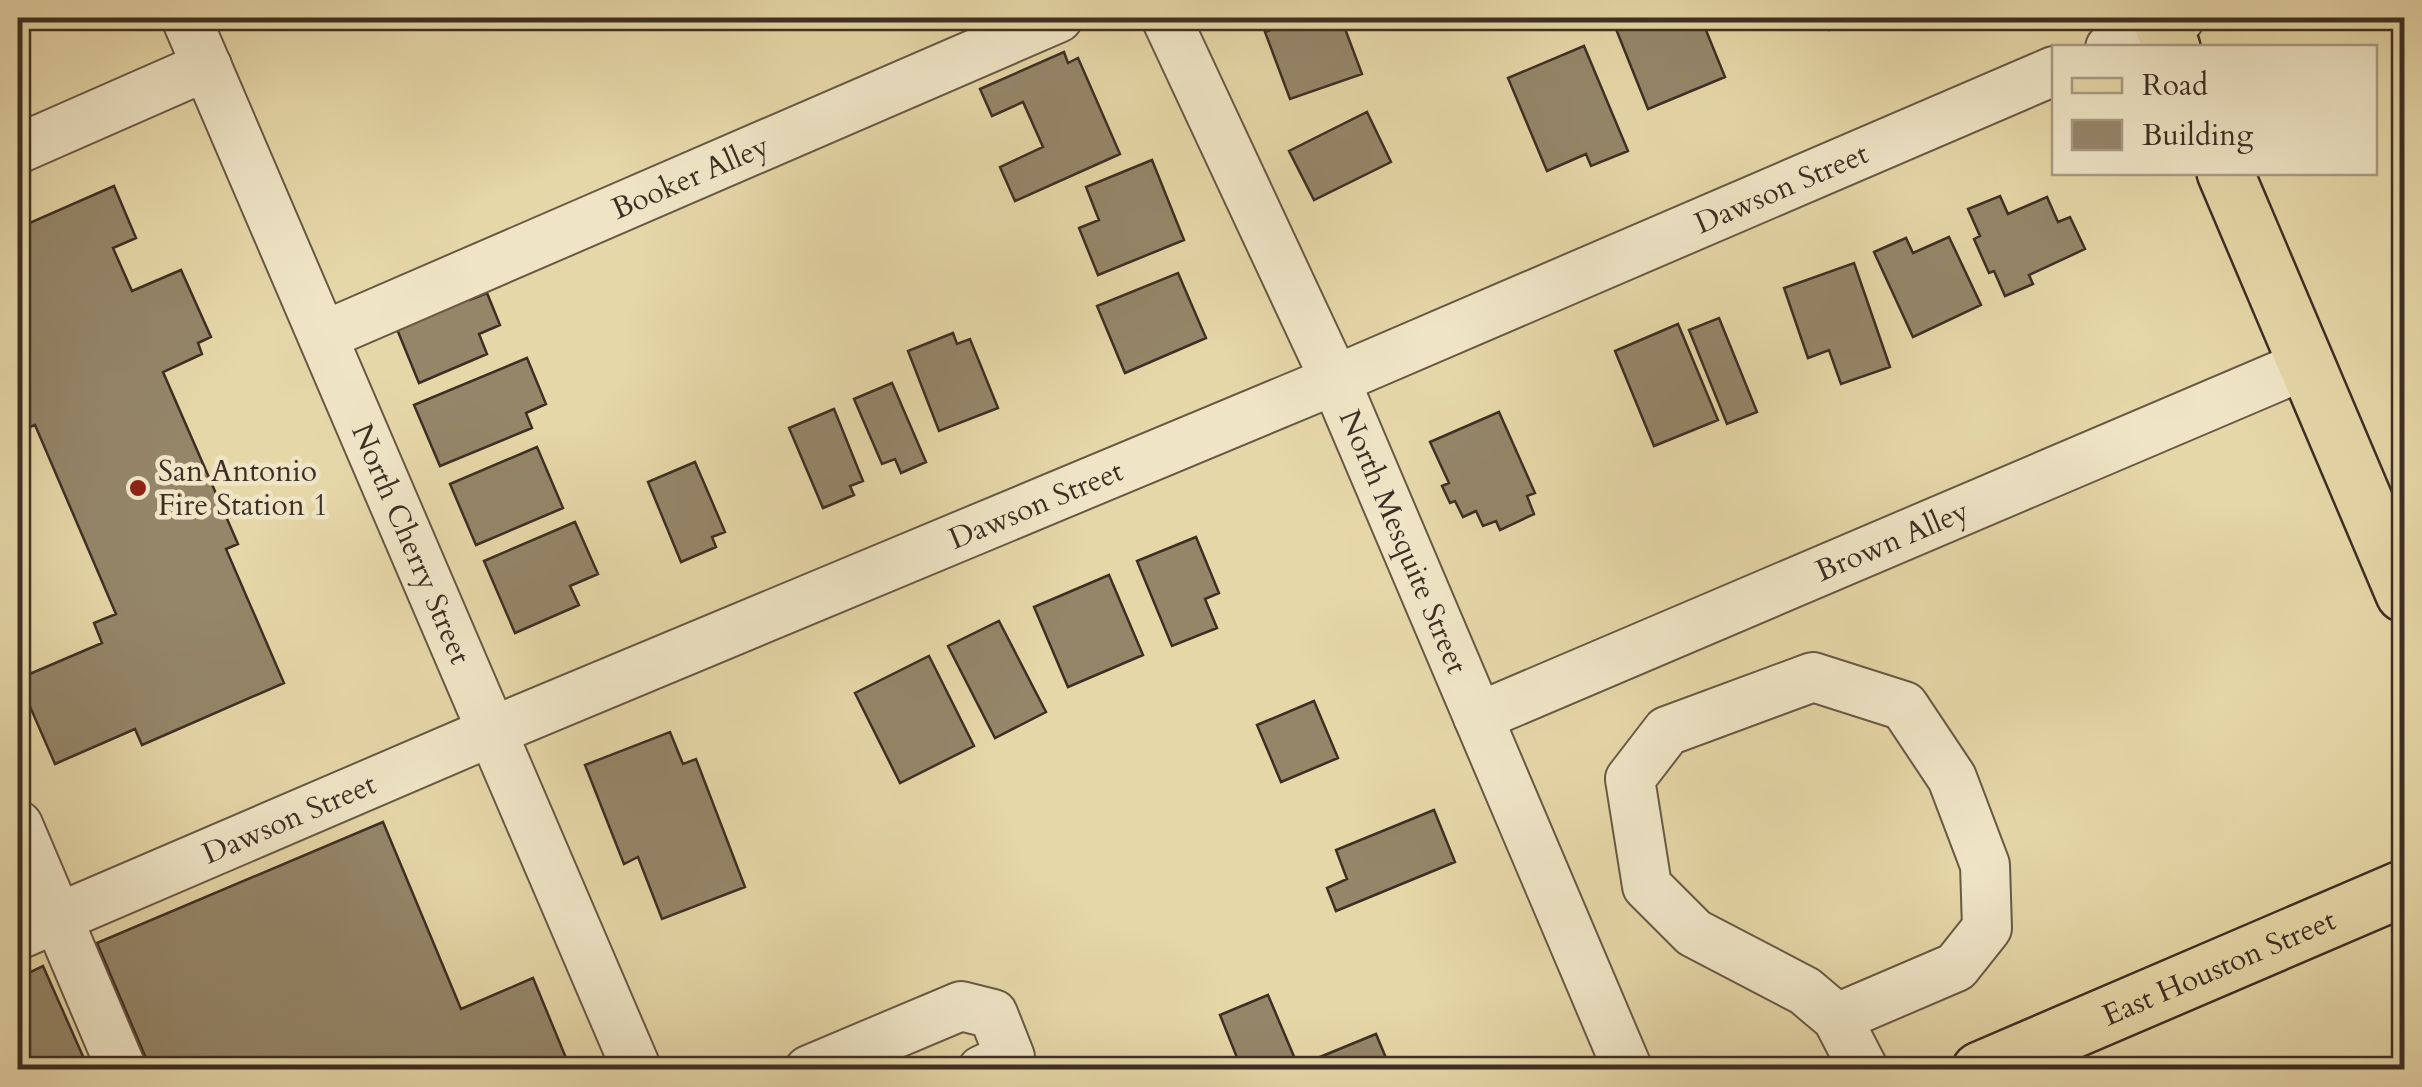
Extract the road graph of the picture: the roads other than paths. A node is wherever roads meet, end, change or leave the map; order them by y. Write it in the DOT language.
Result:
graph roads {
  1 [pos="186,18"];
  2 [pos="1058,18"];
  3 [pos="1166,18"];
  4 [pos="2169,27"];
  5 [pos="2118,45"];
  6 [pos="206,66"];
  7 [pos="2052,72"];
  8 [pos="18,149"];
  9 [pos="2227,175"];
  10 [pos="324,336"];
  11 [pos="2306,364"];
  12 [pos="1335,380"];
  13 [pos="2389,513"];
  14 [pos="2404,594"];
  15 [pos="1478,716"];
  16 [pos="493,731"];
  17 [pos="18,825"];
  18 [pos="2404,888"];
  19 [pos="36,927"];
  20 [pos="1837,1018"];
  21 [pos="122,1070"];
  22 [pos="637,1070"];
  23 [pos="809,1070"];
  24 [pos="982,1070"];
  25 [pos="1628,1070"];
  26 [pos="1864,1070"];
  27 [pos="1980,1070"];
  1 -- 6 [label="street, North Cherry Street"];
  2 -- 10 [label="street, Booker Alley"];
  3 -- 12 [label="street, North Mesquite Street"];
  4 -- 5 [label="street"];
  6 -- 8 [label="street"];
  6 -- 10 [label="street, North Cherry Street"];
  7 -- 12 [label="street, Dawson Street"];
  9 -- 11 [label="main road"];
  10 -- 16 [label="street, North Cherry Street"];
  11 -- 13 [label="main road"];
  11 -- 15 [label="street, Brown Alley"];
  12 -- 15 [label="street, North Mesquite Street"];
  12 -- 16 [label="street, Dawson Street"];
  13 -- 14 [label="main road"];
  15 -- 25 [label="street, North Mesquite Street"];
  16 -- 19 [label="street, Dawson Street"];
  16 -- 22 [label="street, North Cherry Street"];
  17 -- 19 [label="street"];
  18 -- 27 [label="main road, East Houston Street"];
  19 -- 21 [label="street"];
  20 -- 20 [label="street"];
  20 -- 26 [label="street"];
  23 -- 24 [label="street"];
}
